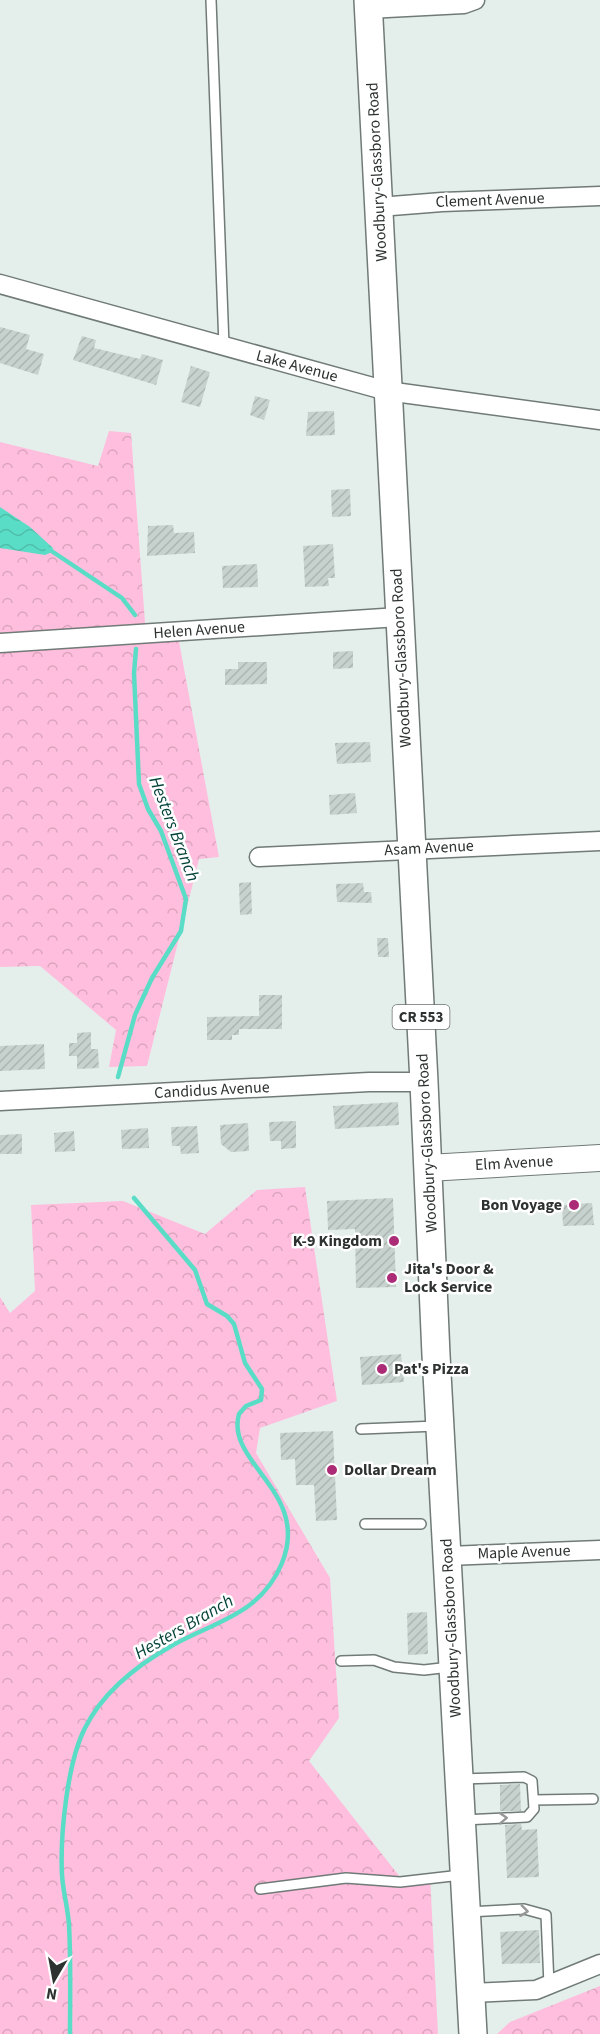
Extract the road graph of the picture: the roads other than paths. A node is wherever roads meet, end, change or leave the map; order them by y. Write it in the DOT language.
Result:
graph roads {
  1 [pos="211,0"];
  2 [pos="475,0"];
  3 [pos="368,5"];
  4 [pos="600,196"];
  5 [pos="380,207"];
  6 [pos="0,284"];
  7 [pos="224,346"];
  8 [pos="387,391"];
  9 [pos="600,420"];
  10 [pos="399,617"];
  11 [pos="0,643"];
  12 [pos="600,841"];
  13 [pos="411,849"];
  14 [pos="259,857"];
  15 [pos="424,1082"];
  16 [pos="0,1101"];
  17 [pos="600,1158"];
  18 [pos="428,1168"];
  19 [pos="426,1426"];
  20 [pos="361,1429"];
  21 [pos="365,1524"];
  22 [pos="421,1524"];
  23 [pos="600,1550"];
  24 [pos="448,1556"];
  25 [pos="341,1661"];
  26 [pos="453,1666"];
  27 [pos="458,1779"];
  28 [pos="593,1799"];
  29 [pos="534,1800"];
  30 [pos="460,1820"];
  31 [pos="464,1875"];
  32 [pos="260,1889"];
  33 [pos="466,1913"];
  34 [pos="600,1964"];
  35 [pos="549,1985"];
  36 [pos="471,1993"];
  37 [pos="473,2034"];
  1 -- 7 [label="lane"];
  2 -- 3 [label="street"];
  3 -- 5 [label="main road, Woodbury-Glassboro Road / CR 553"];
  4 -- 5 [label="street, Clement Avenue"];
  5 -- 8 [label="main road, Woodbury-Glassboro Road / CR 553"];
  6 -- 7 [label="street, Lake Avenue"];
  7 -- 8 [label="street, Lake Avenue"];
  8 -- 9 [label="street, Lake Avenue"];
  8 -- 10 [label="main road, Woodbury-Glassboro Road / CR 553"];
  10 -- 11 [label="street, Helen Avenue"];
  10 -- 13 [label="main road, Woodbury-Glassboro Road / CR 553"];
  12 -- 13 [label="street, Asam Avenue"];
  13 -- 14 [label="street, Asam Avenue"];
  13 -- 15 [label="main road, Woodbury-Glassboro Road / CR 553"];
  15 -- 16 [label="street, Candidus Avenue"];
  15 -- 18 [label="main road, Woodbury-Glassboro Road / CR 553"];
  17 -- 18 [label="main road, Elm Avenue"];
  18 -- 19 [label="main road, Woodbury-Glassboro Road / CR 553"];
  19 -- 20 [label="lane"];
  19 -- 24 [label="main road, Woodbury-Glassboro Road / CR 553"];
  21 -- 22 [label="lane"];
  23 -- 24 [label="street, Maple Avenue"];
  24 -- 26 [label="main road, Woodbury-Glassboro Road / CR 553"];
  25 -- 26 [label="lane"];
  26 -- 27 [label="main road, Woodbury-Glassboro Road / CR 553"];
  27 -- 29 [label="lane"];
  27 -- 30 [label="main road, Woodbury-Glassboro Road / CR 553"];
  28 -- 29 [label="lane"];
  30 -- 29 [label="lane, one-way"];
  30 -- 31 [label="main road, Woodbury-Glassboro Road / CR 553"];
  31 -- 32 [label="lane"];
  31 -- 33 [label="main road, Woodbury-Glassboro Road / CR 553"];
  33 -- 35 [label="lane, one-way"];
  33 -- 36 [label="main road, Woodbury-Glassboro Road / CR 553"];
  34 -- 35 [label="street"];
  35 -- 36 [label="street"];
  36 -- 37 [label="main road, Woodbury-Glassboro Road / CR 553"];
}
